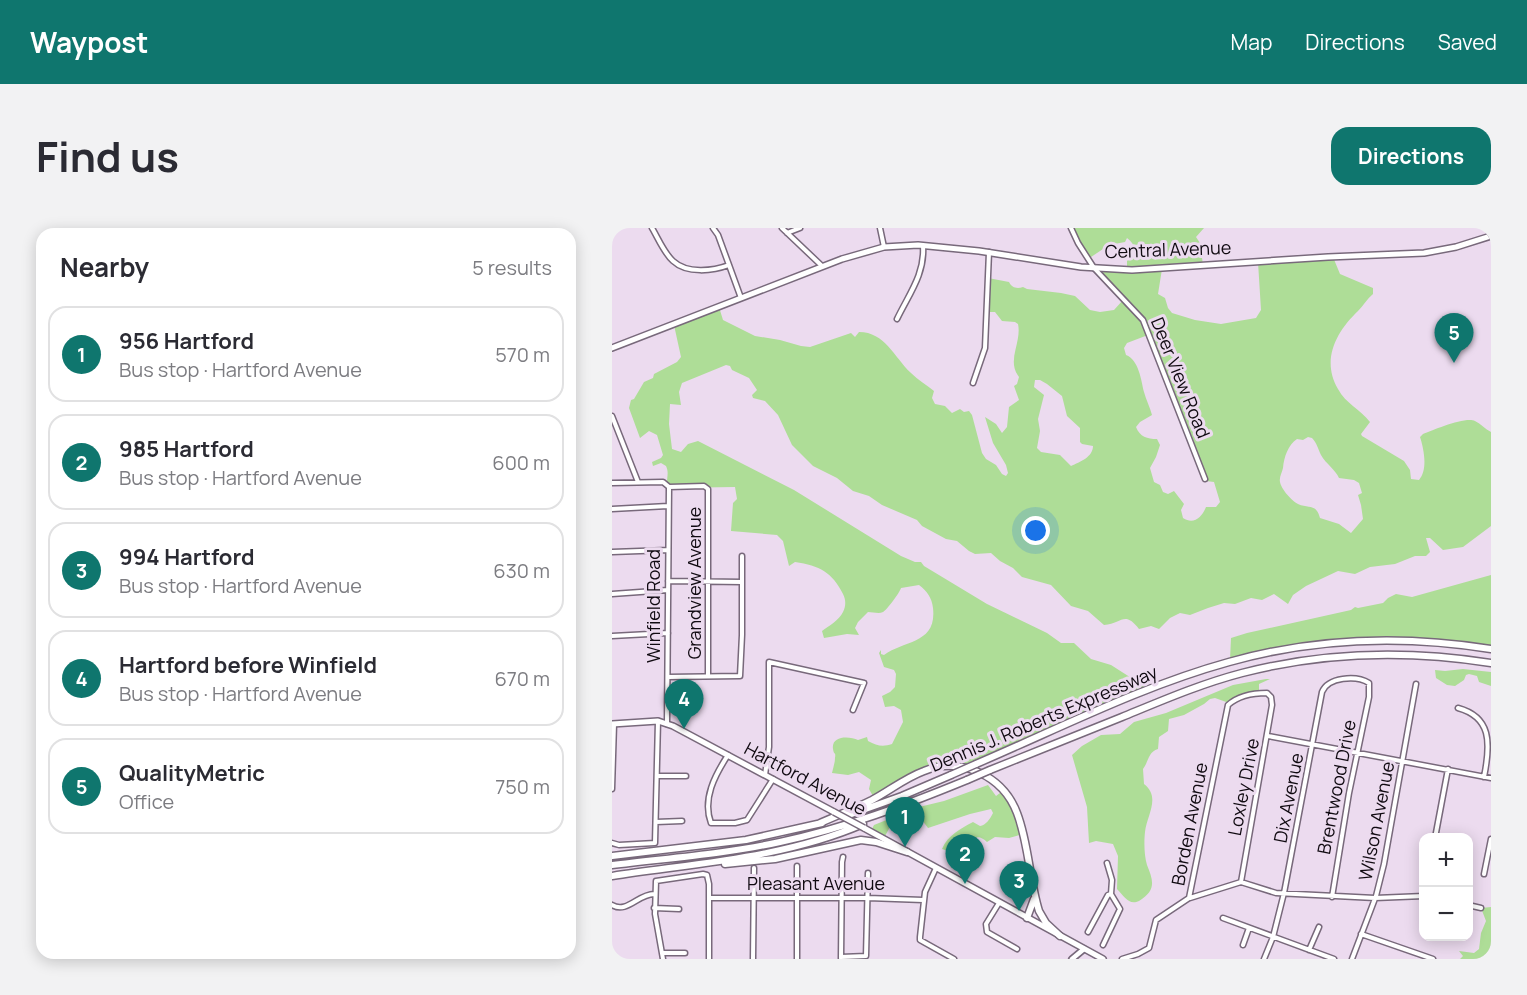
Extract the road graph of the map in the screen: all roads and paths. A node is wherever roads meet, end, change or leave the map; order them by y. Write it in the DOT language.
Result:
graph roads {
  1 [pos="652,228"];
  2 [pos="713,228"];
  3 [pos="782,228"];
  4 [pos="800,228"];
  5 [pos="880,228"];
  6 [pos="1071,228"];
  7 [pos="787,233"];
  8 [pos="1491,236"];
  9 [pos="923,245"];
  10 [pos="884,247"];
  11 [pos="989,252"];
  12 [pos="729,265"];
  13 [pos="822,267"];
  14 [pos="1094,268"];
  15 [pos="741,298"];
  16 [pos="897,319"];
  17 [pos="612,348"];
  18 [pos="973,383"];
  19 [pos="612,416"];
  20 [pos="1205,479"];
  21 [pos="638,482"];
  22 [pos="612,483"];
  23 [pos="669,488"];
  24 [pos="669,506"];
  25 [pos="612,509"];
  26 [pos="668,550"];
  27 [pos="612,552"];
  28 [pos="742,556"];
  29 [pos="668,581"];
  30 [pos="709,581"];
  31 [pos="742,582"];
  32 [pos="668,590"];
  33 [pos="612,594"];
  34 [pos="668,633"];
  35 [pos="612,636"];
  36 [pos="1491,649"];
  37 [pos="1491,663"];
  38 [pos="708,676"];
  39 [pos="668,677"];
  40 [pos="1369,683"];
  41 [pos="1416,684"];
  42 [pos="1271,697"];
  43 [pos="1458,708"];
  44 [pos="853,711"];
  45 [pos="658,721"];
  46 [pos="613,724"];
  47 [pos="668,724"];
  48 [pos="1268,736"];
  49 [pos="1313,745"];
  50 [pos="1358,753"];
  51 [pos="728,755"];
  52 [pos="1403,760"];
  53 [pos="1449,770"];
  54 [pos="765,775"];
  55 [pos="657,776"];
  56 [pos="686,776"];
  57 [pos="1484,777"];
  58 [pos="1491,778"];
  59 [pos="773,779"];
  60 [pos="612,789"];
  61 [pos="894,809"];
  62 [pos="656,822"];
  63 [pos="682,822"];
  64 [pos="818,824"];
  65 [pos="1436,833"];
  66 [pos="612,843"];
  67 [pos="1491,843"];
  68 [pos="907,852"];
  69 [pos="612,854"];
  70 [pos="843,857"];
  71 [pos="1107,863"];
  72 [pos="612,865"];
  73 [pos="694,865"];
  74 [pos="797,866"];
  75 [pos="754,868"];
  76 [pos="936,868"];
  77 [pos="868,873"];
  78 [pos="1484,874"];
  79 [pos="612,875"];
  80 [pos="1241,882"];
  81 [pos="1034,889"];
  82 [pos="1284,893"];
  83 [pos="654,894"];
  84 [pos="1112,894"];
  85 [pos="1419,896"];
  86 [pos="753,897"];
  87 [pos="797,897"];
  88 [pos="1332,897"];
  89 [pos="709,898"];
  90 [pos="841,898"];
  91 [pos="868,898"];
  92 [pos="1190,898"];
  93 [pos="1375,898"];
  94 [pos="923,900"];
  95 [pos="999,903"];
  96 [pos="612,905"];
  97 [pos="1473,906"];
  98 [pos="654,908"];
  99 [pos="1481,908"];
  100 [pos="679,909"];
  101 [pos="1027,918"];
  102 [pos="1223,918"];
  103 [pos="1319,927"];
  104 [pos="1249,928"];
  105 [pos="1088,932"];
  106 [pos="1361,934"];
  107 [pos="1063,935"];
  108 [pos="1274,937"];
  109 [pos="1103,945"];
  110 [pos="1243,945"];
  111 [pos="1017,949"];
  112 [pos="1084,949"];
  113 [pos="1310,950"];
  114 [pos="685,953"];
  115 [pos="662,956"];
  116 [pos="841,958"];
  117 [pos="709,959"];
  118 [pos="753,959"];
  119 [pos="797,959"];
  120 [pos="954,959"];
  121 [pos="1072,959"];
  122 [pos="1103,959"];
  123 [pos="1122,959"];
  124 [pos="1264,959"];
  125 [pos="1334,959"];
  126 [pos="1352,959"];
  127 [pos="1433,959"];
  1 -- 12 [label="street"];
  2 -- 12 [label="street"];
  3 -- 7 [label="street"];
  4 -- 7 [label="street"];
  5 -- 10 [label="street"];
  6 -- 14 [label="street, Deer View Road"];
  7 -- 13 [label="street"];
  8 -- 14 [label="main road, Central Avenue"];
  9 -- 10 [label="main road, Central Avenue"];
  9 -- 11 [label="main road, Central Avenue"];
  9 -- 16 [label="street"];
  10 -- 13 [label="main road, Central Avenue"];
  11 -- 14 [label="main road, Central Avenue"];
  11 -- 18 [label="street"];
  12 -- 15 [label="street"];
  13 -- 15 [label="main road, Central Avenue"];
  14 -- 20 [label="street, Deer View Road"];
  15 -- 17 [label="main road, Central Avenue"];
  19 -- 21 [label="street"];
  21 -- 22 [label="street"];
  21 -- 23 [label="street"];
  23 -- 24 [label="street, Winfield Road"];
  23 -- 30 [label="street, Grandview Avenue"];
  24 -- 25 [label="street"];
  24 -- 26 [label="street, Winfield Road"];
  26 -- 27 [label="street"];
  26 -- 29 [label="street, Winfield Road"];
  28 -- 31 [label="street"];
  29 -- 30 [label="street"];
  29 -- 32 [label="street, Winfield Road"];
  30 -- 31 [label="street"];
  30 -- 38 [label="street, Grandview Avenue"];
  31 -- 38 [label="street"];
  32 -- 33 [label="street"];
  32 -- 34 [label="street, Winfield Road"];
  34 -- 35 [label="street"];
  34 -- 39 [label="street, Winfield Road"];
  36 -- 64 [label="highway, Dennis J. Roberts Expressway, bridge"];
  37 -- 61 [label="highway, Dennis J. Roberts Expressway, bridge"];
  38 -- 39 [label="street"];
  39 -- 47 [label="street, Winfield Road"];
  40 -- 49 [label="street, Dix Avenue"];
  40 -- 50 [label="street, Brentwood Drive"];
  41 -- 52 [label="street, Wilson Avenue"];
  42 -- 48 [label="street, Loxley Drive"];
  42 -- 92 [label="street, Borden Avenue"];
  43 -- 57 [label="street"];
  44 -- 54 [label="street"];
  45 -- 46 [label="main road, Hartford Avenue"];
  45 -- 47 [label="main road, Hartford Avenue"];
  45 -- 55 [label="street"];
  46 -- 60 [label="street"];
  47 -- 51 [label="main road, Hartford Avenue"];
  48 -- 49 [label="street"];
  48 -- 80 [label="street, Loxley Drive"];
  49 -- 50 [label="street"];
  49 -- 82 [label="street, Dix Avenue"];
  50 -- 52 [label="street"];
  50 -- 88 [label="street, Brentwood Drive"];
  51 -- 54 [label="main road, Hartford Avenue"];
  51 -- 59 [label="street"];
  52 -- 53 [label="street"];
  52 -- 93 [label="street, Wilson Avenue"];
  53 -- 57 [label="street"];
  53 -- 65 [label="street"];
  54 -- 59 [label="main road, Hartford Avenue"];
  55 -- 56 [label="street"];
  55 -- 62 [label="street"];
  57 -- 58 [label="street"];
  59 -- 68 [label="main road, Hartford Avenue, bridge"];
  61 -- 72 [label="highway, Dennis J. Roberts Expressway"];
  61 -- 73 [label="highway"];
  62 -- 63 [label="street"];
  62 -- 66 [label="street"];
  64 -- 69 [label="highway, Dennis J. Roberts Expressway"];
  64 -- 81 [label="highway"];
  67 -- 78 [label="street"];
  68 -- 73 [label="highway"];
  68 -- 76 [label="main road, Hartford Avenue"];
  70 -- 90 [label="street"];
  71 -- 84 [label="street"];
  73 -- 79 [label="highway"];
  74 -- 87 [label="street"];
  75 -- 86 [label="street"];
  76 -- 94 [label="street"];
  76 -- 95 [label="main road, Hartford Avenue"];
  77 -- 91 [label="street"];
  80 -- 82 [label="street"];
  80 -- 92 [label="street"];
  81 -- 101 [label="highway"];
  81 -- 107 [label="highway"];
  82 -- 88 [label="street"];
  82 -- 108 [label="street, Dix Avenue"];
  83 -- 89 [label="street"];
  83 -- 96 [label="street"];
  83 -- 98 [label="street"];
  84 -- 105 [label="street"];
  84 -- 109 [label="street"];
  85 -- 93 [label="street"];
  86 -- 87 [label="street, Pleasant Avenue"];
  86 -- 89 [label="street, Pleasant Avenue"];
  86 -- 118 [label="street"];
  87 -- 90 [label="street, Pleasant Avenue"];
  87 -- 119 [label="street"];
  88 -- 93 [label="street"];
  89 -- 117 [label="street"];
  90 -- 91 [label="street, Pleasant Avenue"];
  90 -- 116 [label="street"];
  91 -- 94 [label="street, Pleasant Avenue"];
  91 -- 116 [label="street"];
  92 -- 123 [label="street, Borden Avenue"];
  93 -- 106 [label="street, Wilson Avenue"];
  94 -- 120 [label="street"];
  95 -- 101 [label="main road, Hartford Avenue"];
  95 -- 111 [label="street"];
  97 -- 99 [label="street"];
  98 -- 100 [label="street"];
  98 -- 115 [label="street"];
  101 -- 107 [label="main road, Hartford Avenue"];
  102 -- 104 [label="street"];
  103 -- 113 [label="street"];
  104 -- 108 [label="street"];
  104 -- 110 [label="street"];
  106 -- 126 [label="street, Wilson Avenue"];
  106 -- 127 [label="street"];
  107 -- 112 [label="main road, Hartford Avenue"];
  108 -- 113 [label="street"];
  108 -- 124 [label="street, Dix Avenue"];
  112 -- 121 [label="street"];
  112 -- 122 [label="main road, Hartford Avenue"];
  113 -- 125 [label="street"];
  114 -- 115 [label="street"];
}
